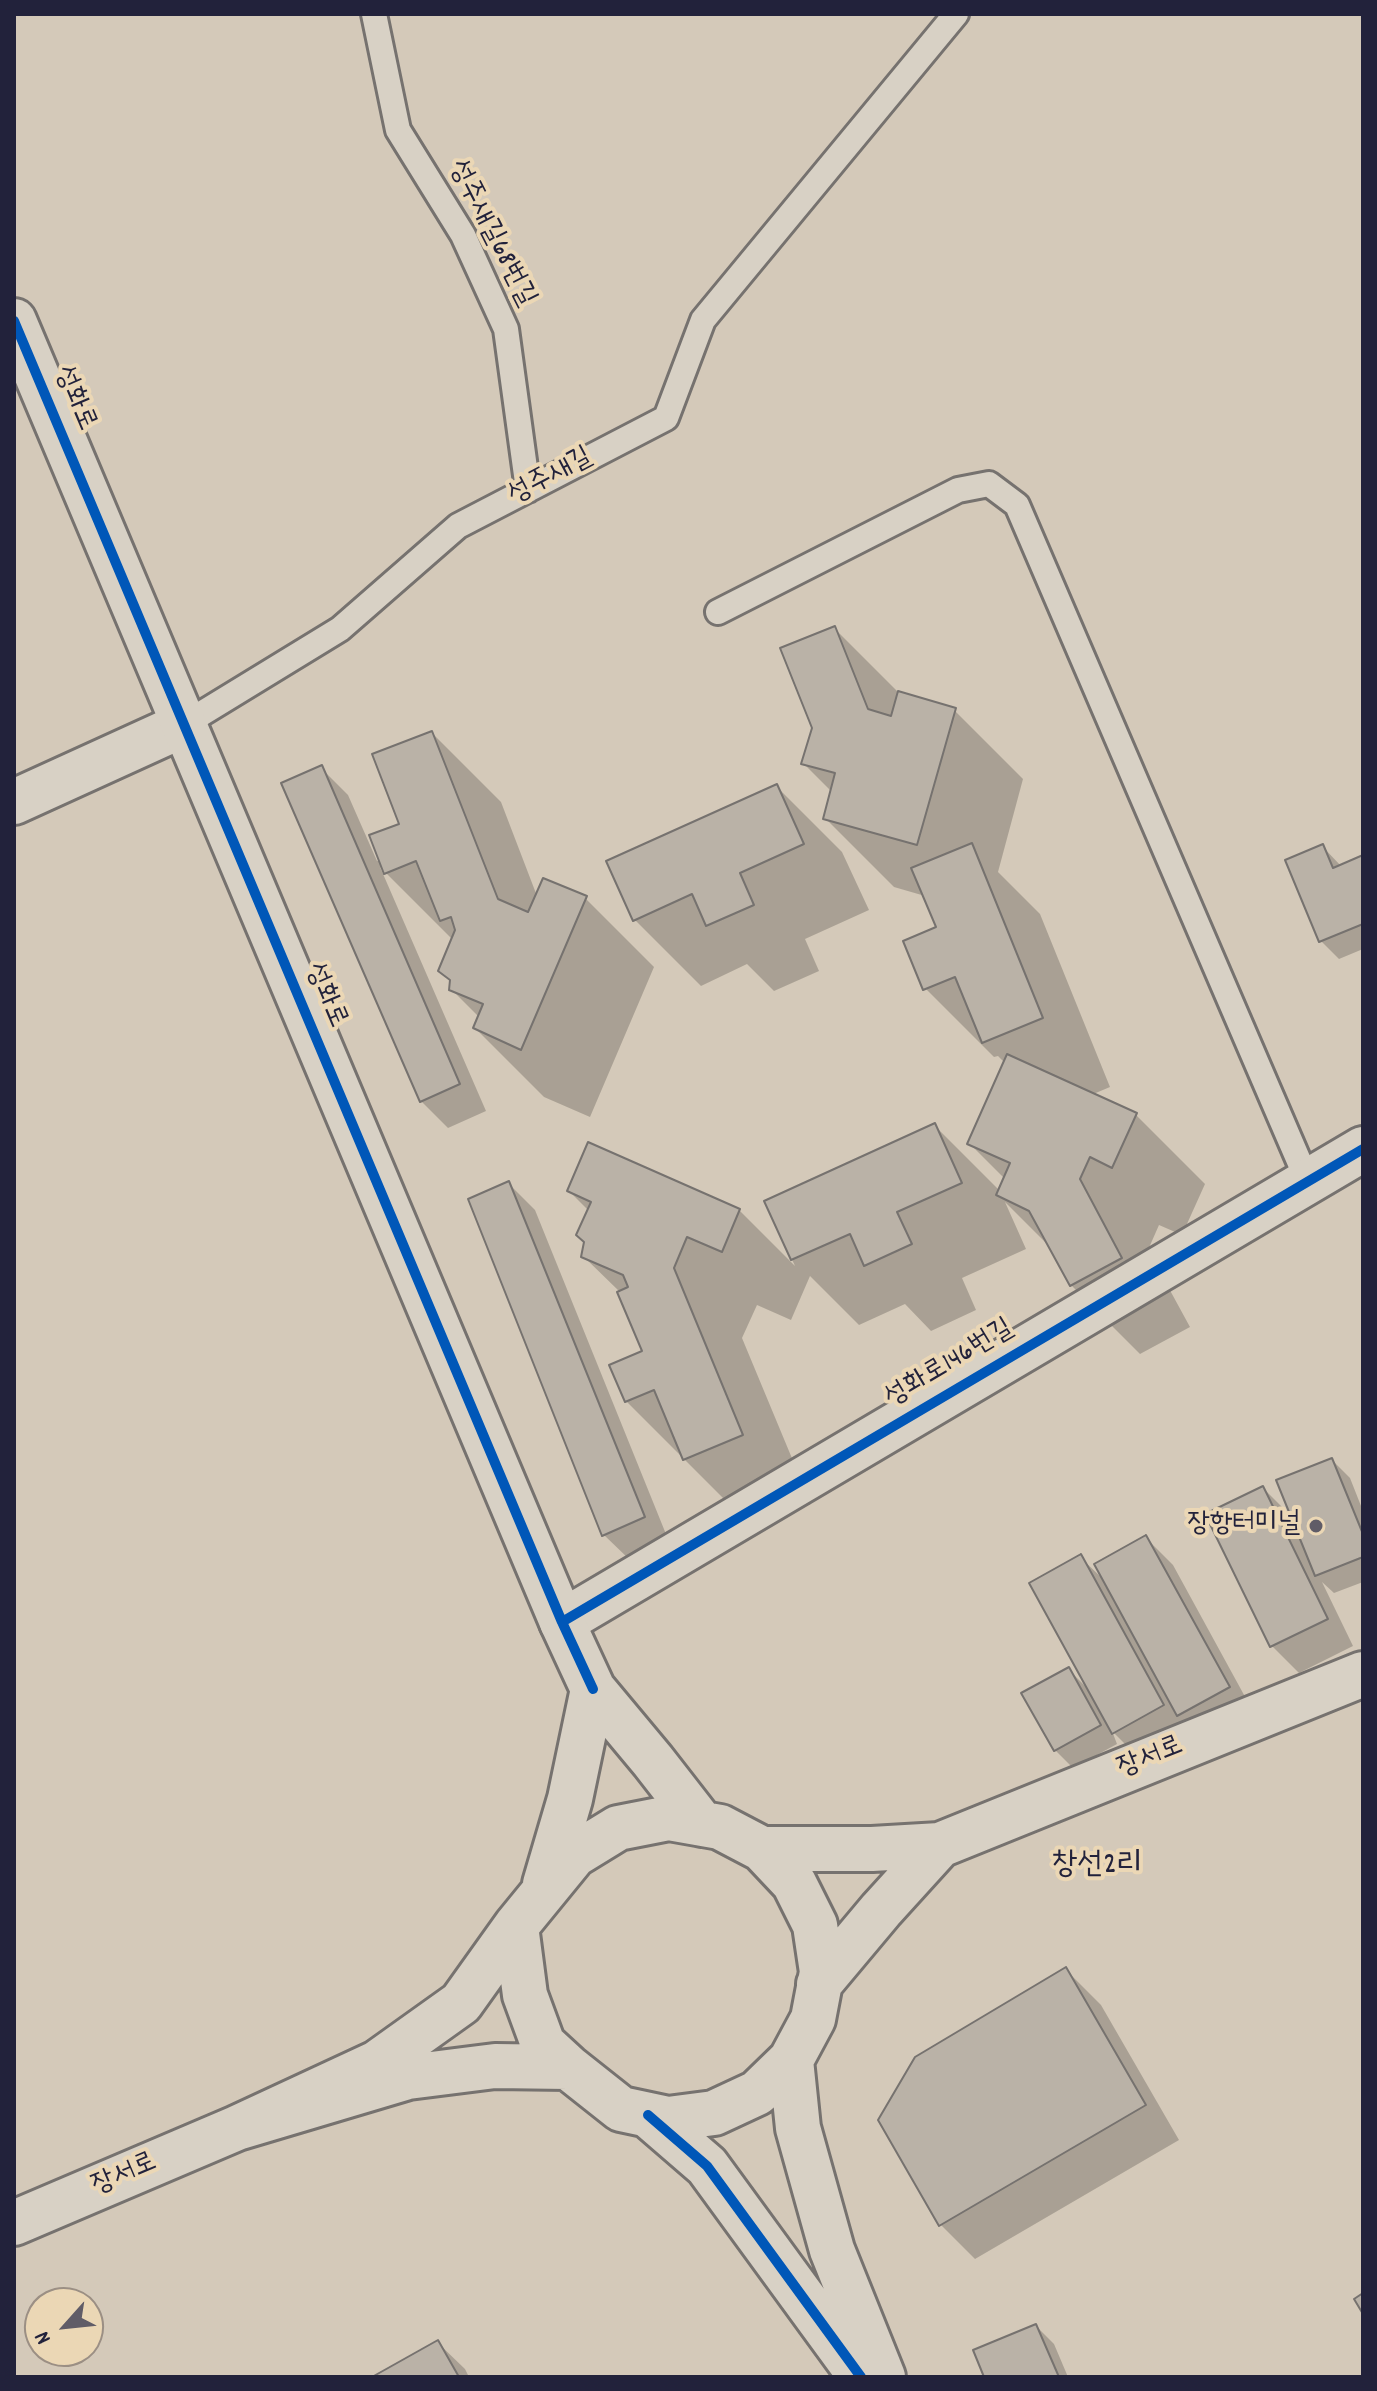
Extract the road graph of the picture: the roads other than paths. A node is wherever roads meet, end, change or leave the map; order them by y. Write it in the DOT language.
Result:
graph roads {
  1 [pos="374,14"];
  2 [pos="956,14"];
  3 [pos="14,321"];
  4 [pos="528,490"];
  5 [pos="718,612"];
  6 [pos="183,725"];
  7 [pos="14,802"];
  8 [pos="1363,1149"];
  9 [pos="1308,1182"];
  10 [pos="562,1622"];
  11 [pos="1363,1674"];
  12 [pos="593,1689"];
  13 [pos="702,1824"];
  14 [pos="940,1845"];
  15 [pos="762,1849"];
  16 [pos="529,1911"];
  17 [pos="819,1984"];
  18 [pos="791,2060"];
  19 [pos="568,2067"];
  20 [pos="648,2115"];
  21 [pos="237,2128"];
  22 [pos="14,2223"];
  23 [pos="861,2377"];
  24 [pos="883,2377"];
  1 -- 4 [label="lane, 성주새길68번길"];
  2 -- 4 [label="lane, 성주새길"];
  3 -- 6 [label="street, 성화로"];
  4 -- 6 [label="lane, 성주새길"];
  5 -- 9 [label="lane"];
  6 -- 7 [label="street, 성주새길"];
  6 -- 10 [label="street, 성화로"];
  8 -- 9 [label="street, 성화로146번길"];
  9 -- 10 [label="street, 성화로146번길"];
  10 -- 12 [label="street, 성화로"];
  11 -- 14 [label="street, 장서로"];
  12 -- 13 [label="street, 성화로"];
  12 -- 16 [label="street"];
  13 -- 15 [label="street"];
  13 -- 16 [label="street"];
  14 -- 15 [label="street"];
  14 -- 17 [label="street"];
  15 -- 17 [label="street"];
  16 -- 19 [label="street"];
  16 -- 21 [label="street"];
  17 -- 18 [label="street"];
  18 -- 20 [label="street"];
  18 -- 24 [label="street"];
  19 -- 20 [label="street"];
  19 -- 21 [label="street"];
  20 -- 23 [label="street"];
  21 -- 22 [label="street, 장서로"];
}
